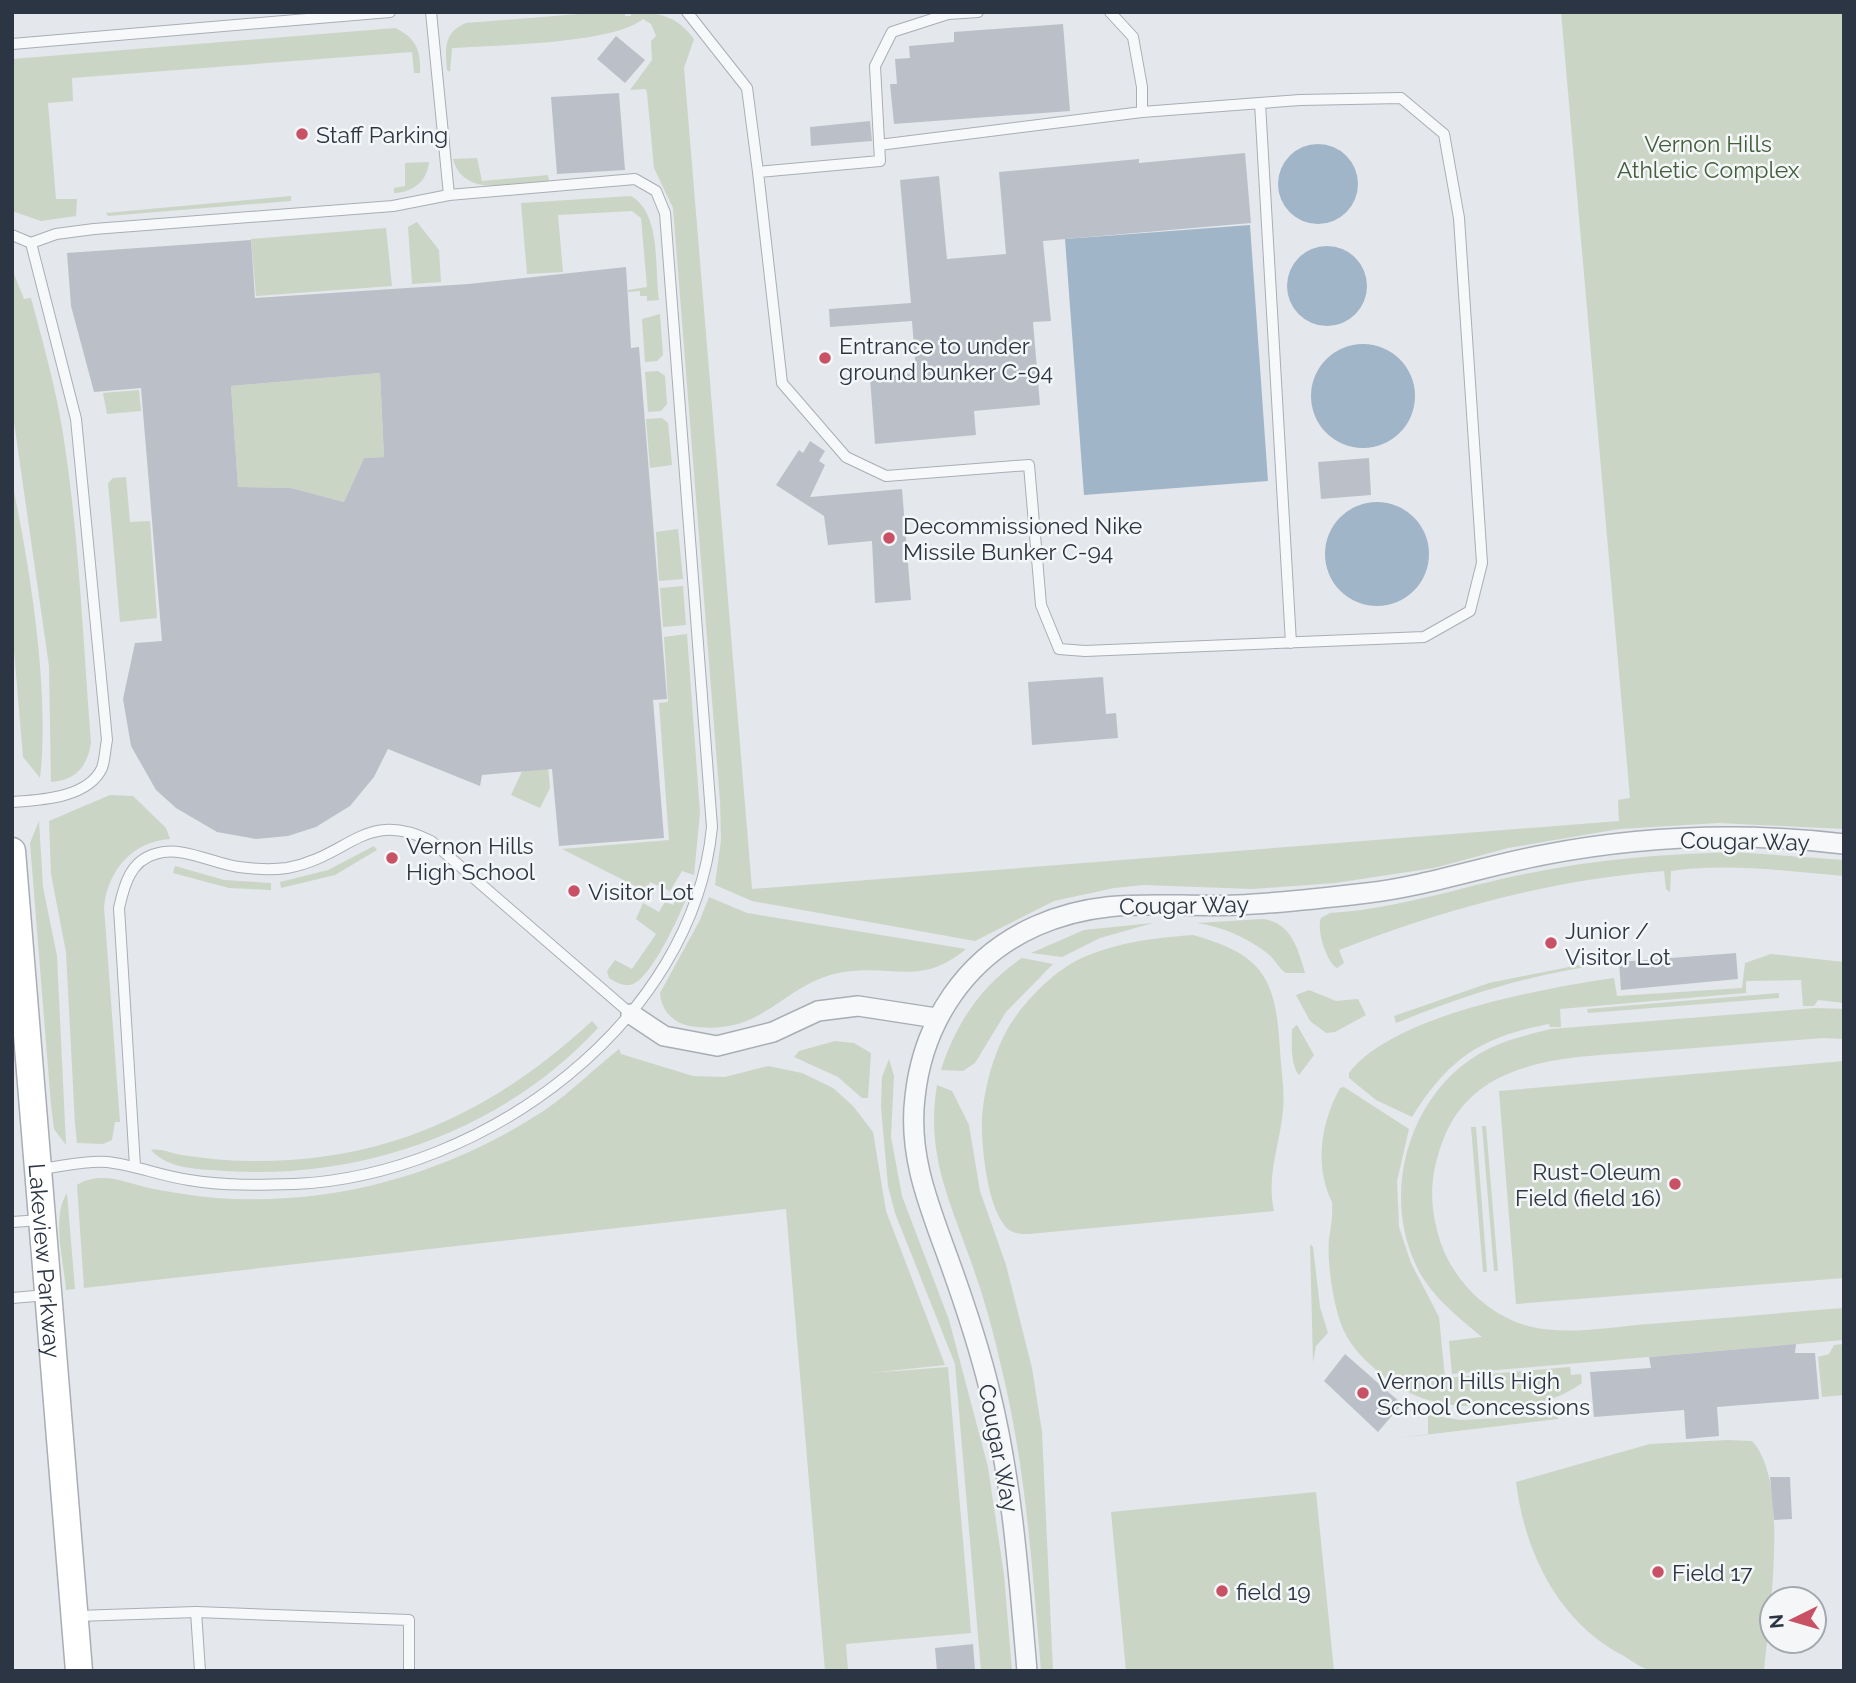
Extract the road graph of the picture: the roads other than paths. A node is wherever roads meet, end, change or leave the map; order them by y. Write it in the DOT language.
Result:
graph roads {
  1 [pos="390,12"];
  2 [pos="431,12"];
  3 [pos="687,12"];
  4 [pos="978,12"];
  5 [pos="1110,12"];
  6 [pos="12,44"];
  7 [pos="1260,103"];
  8 [pos="1142,112"];
  9 [pos="879,145"];
  10 [pos="758,172"];
  11 [pos="449,195"];
  12 [pos="12,235"];
  13 [pos="31,243"];
  14 [pos="1291,643"];
  15 [pos="12,802"];
  16 [pos="1844,844"];
  17 [pos="12,851"];
  18 [pos="631,1014"];
  19 [pos="936,1018"];
  20 [pos="135,1166"];
  21 [pos="38,1170"];
  22 [pos="42,1220"];
  23 [pos="12,1223"];
  24 [pos="48,1295"];
  25 [pos="12,1298"];
  26 [pos="197,1612"];
  27 [pos="74,1617"];
  28 [pos="79,1671"];
  29 [pos="200,1671"];
  30 [pos="410,1671"];
  31 [pos="1027,1671"];
  1 -- 6 [label="lane"];
  2 -- 11 [label="lane"];
  3 -- 10 [label="lane"];
  4 -- 9 [label="lane"];
  5 -- 8 [label="lane"];
  7 -- 8 [label="lane"];
  7 -- 14 [label="lane"];
  7 -- 14 [label="lane"];
  8 -- 9 [label="lane"];
  9 -- 10 [label="lane"];
  10 -- 14 [label="lane"];
  11 -- 13 [label="lane"];
  11 -- 18 [label="lane"];
  12 -- 13 [label="lane"];
  13 -- 15 [label="lane"];
  16 -- 19 [label="street, Cougar Way"];
  17 -- 21 [label="street, Lakeview Parkway"];
  18 -- 19 [label="street"];
  18 -- 20 [label="lane"];
  18 -- 20 [label="lane"];
  19 -- 31 [label="street, Cougar Way"];
  20 -- 21 [label="lane"];
  21 -- 22 [label="street, Lakeview Parkway"];
  22 -- 23 [label="lane"];
  22 -- 24 [label="street, Lakeview Parkway"];
  24 -- 25 [label="lane"];
  24 -- 27 [label="street, Lakeview Parkway"];
  26 -- 27 [label="lane"];
  26 -- 29 [label="lane"];
  26 -- 30 [label="lane"];
  27 -- 28 [label="street, Lakeview Parkway"];
}
